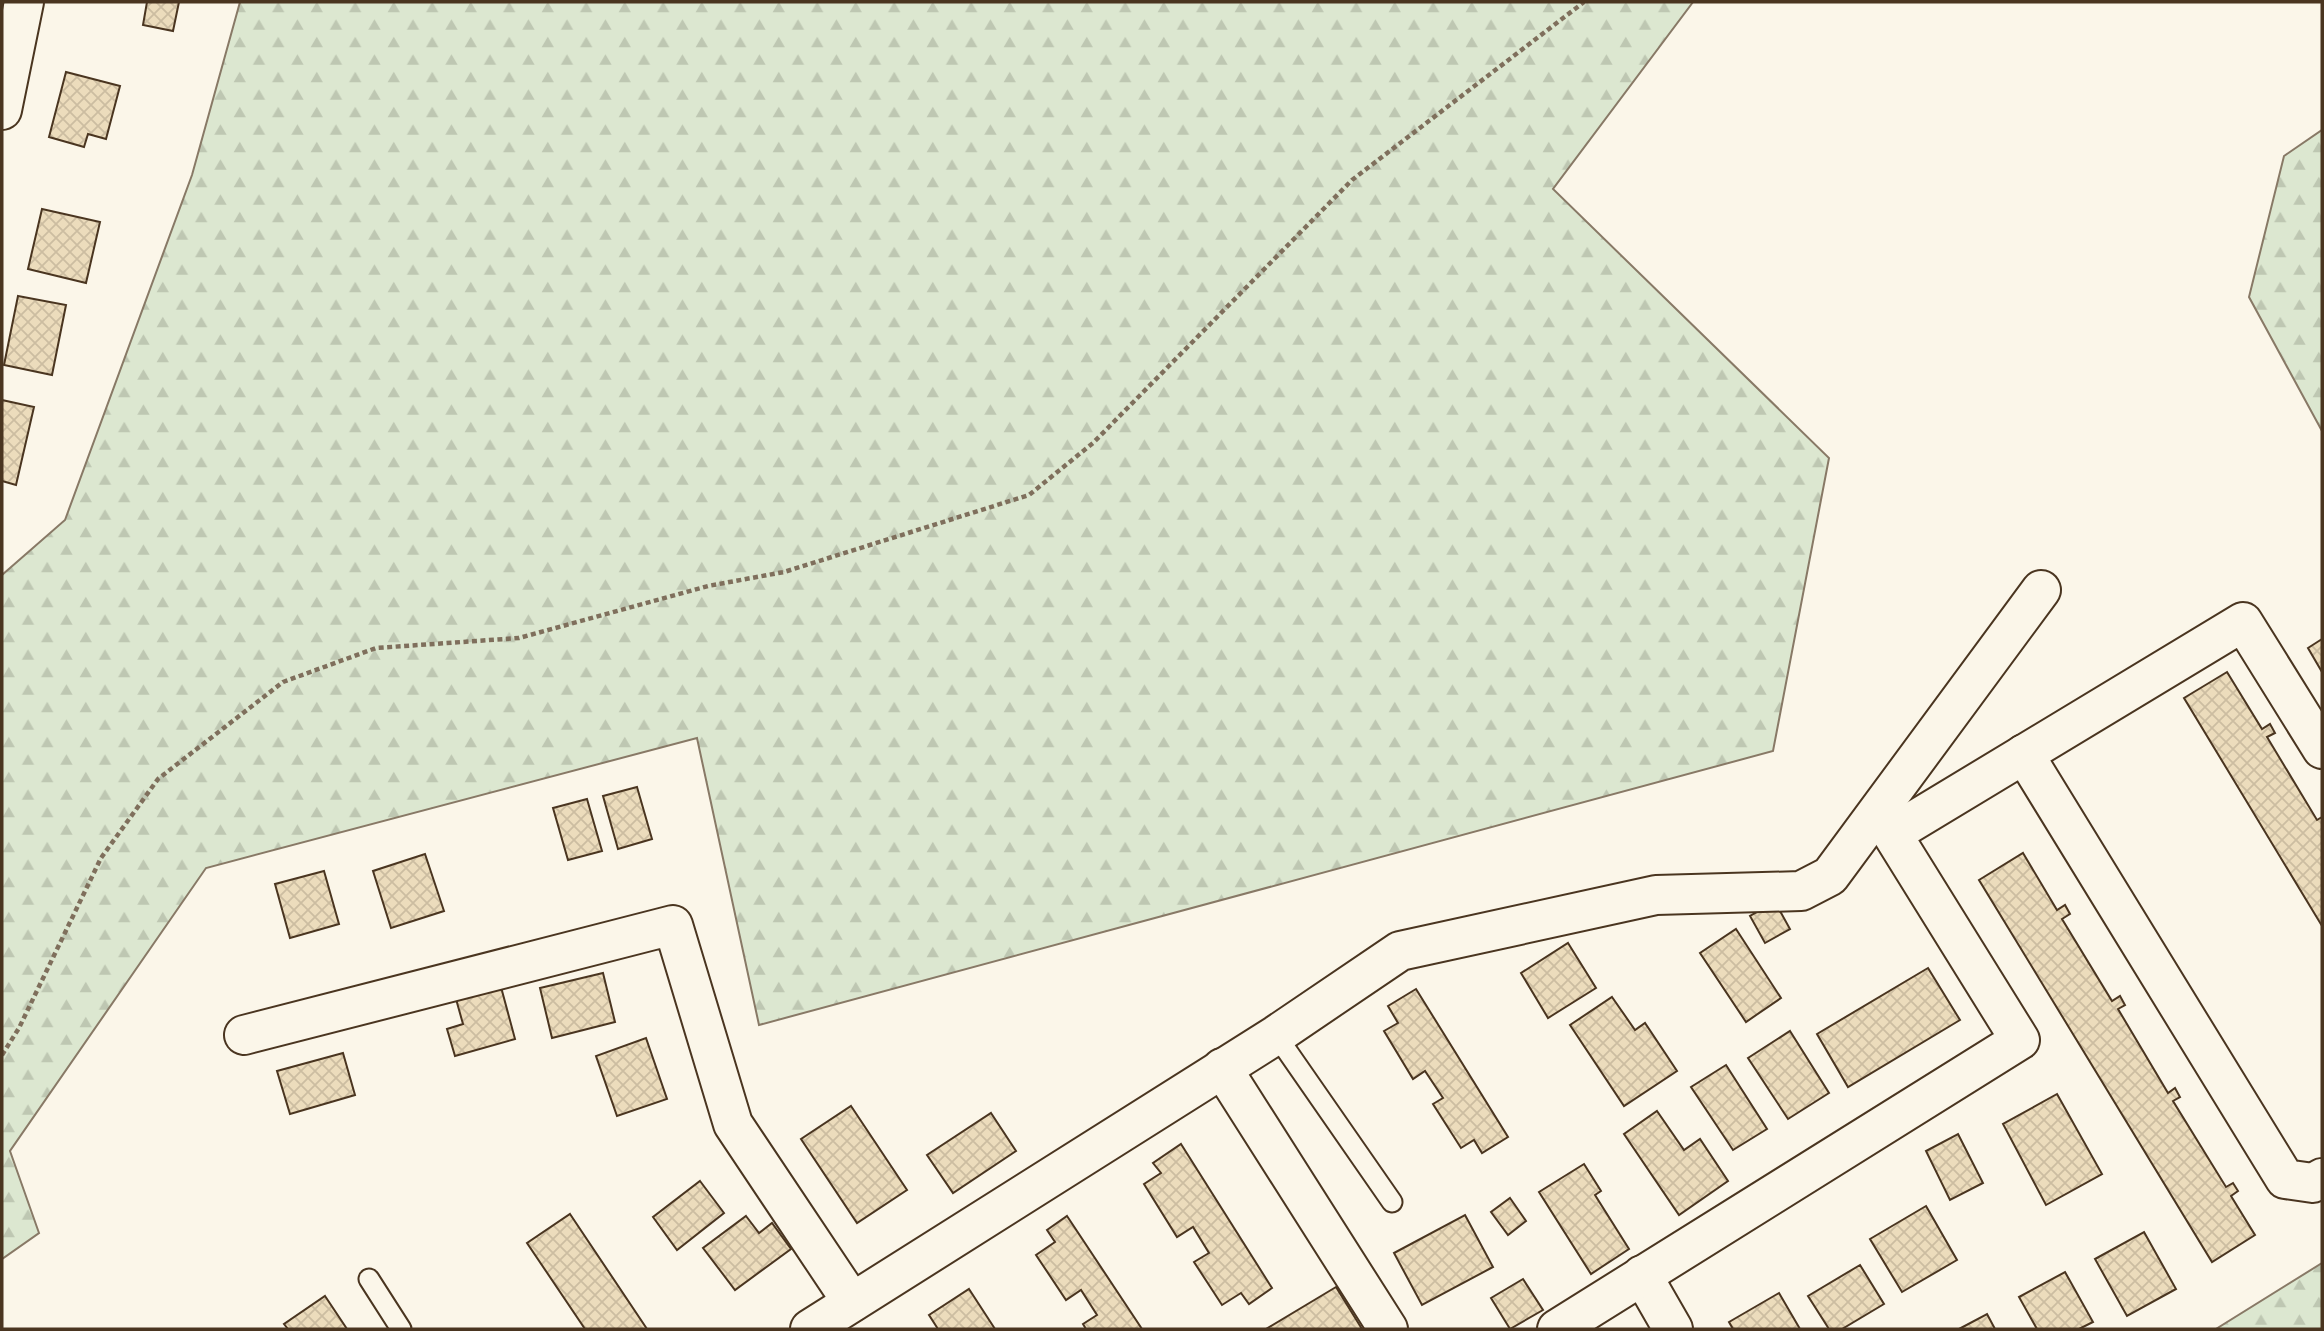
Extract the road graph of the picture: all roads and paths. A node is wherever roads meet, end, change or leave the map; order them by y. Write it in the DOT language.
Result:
graph roads {
  1 [pos="1584,2"];
  2 [pos="14,21"];
  3 [pos="2,110"];
  4 [pos="2041,590"];
  5 [pos="2322,749"];
  6 [pos="2024,754"];
  7 [pos="244,1035"];
  8 [pos="1276,1035"];
  9 [pos="2,1055"];
  10 [pos="1222,1068"];
  11 [pos="2322,1178"];
  12 [pos="1392,1202"];
  13 [pos="1642,1275"];
  14 [pos="369,1279"];
  15 [pos="852,1302"];
  16 [pos="401,1329"];
  17 [pos="810,1329"];
  18 [pos="1388,1329"];
  19 [pos="1557,1329"];
  20 [pos="1674,1329"];
  1 -- 9 [label="path"];
  2 -- 3 [label="street"];
  4 -- 8 [label="street"];
  5 -- 6 [label="street"];
  6 -- 11 [label="street"];
  6 -- 13 [label="street"];
  7 -- 15 [label="street"];
  8 -- 10 [label="street"];
  8 -- 12 [label="lane"];
  10 -- 15 [label="street"];
  10 -- 18 [label="street"];
  13 -- 19 [label="street"];
  13 -- 20 [label="street"];
  14 -- 16 [label="lane"];
  15 -- 17 [label="street"];
}
